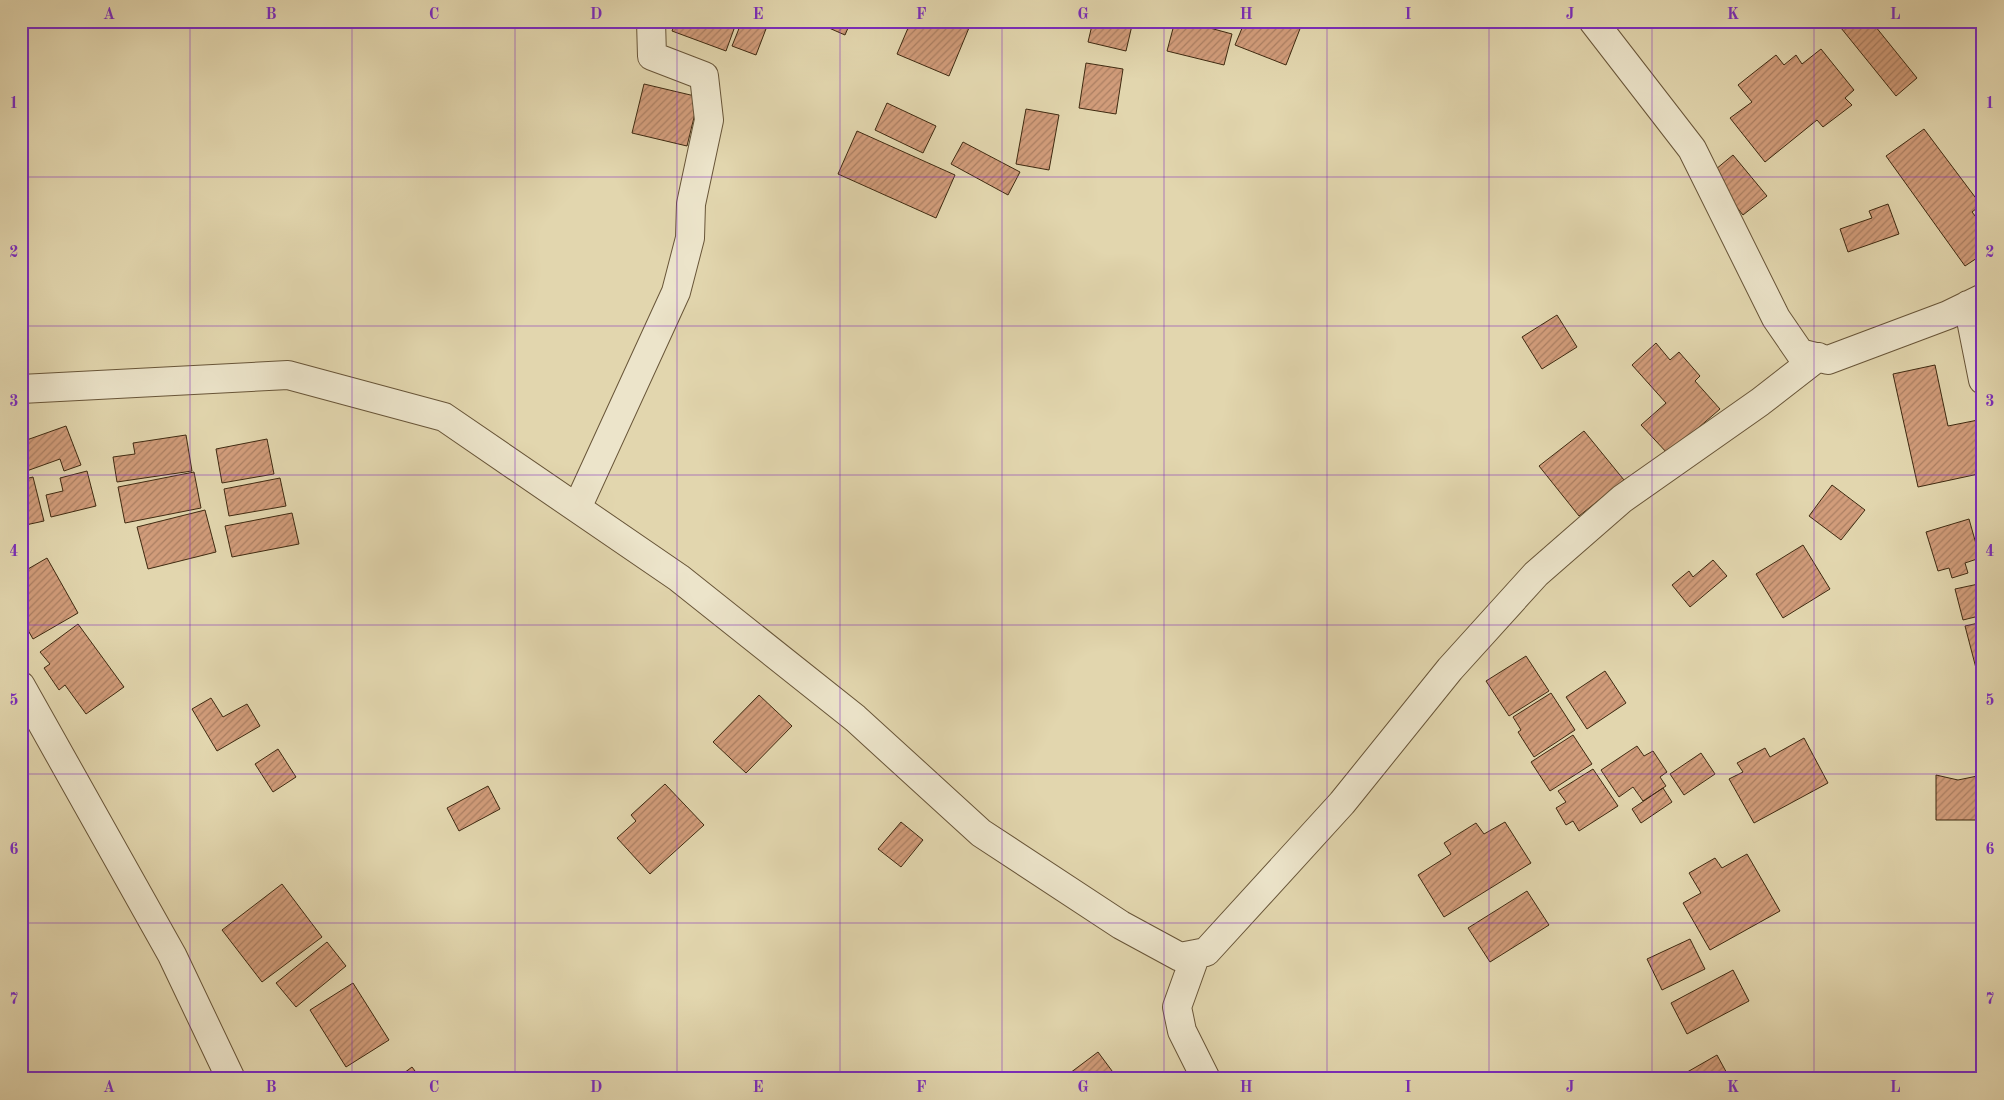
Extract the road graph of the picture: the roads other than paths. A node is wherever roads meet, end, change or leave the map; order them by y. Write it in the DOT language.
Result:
graph roads {
  1 [pos="651,21"];
  2 [pos="1593,21"];
  3 [pos="1975,302"];
  4 [pos="1818,358"];
  5 [pos="1983,380"];
  6 [pos="21,389"];
  7 [pos="577,508"];
  8 [pos="21,686"];
  9 [pos="1196,954"];
  10 [pos="231,1079"];
  11 [pos="1206,1079"];
  1 -- 7 [label="street"];
  2 -- 4 [label="street"];
  3 -- 4 [label="street"];
  3 -- 5 [label="street"];
  4 -- 9 [label="street"];
  6 -- 7 [label="street"];
  7 -- 9 [label="street"];
  8 -- 10 [label="street"];
  9 -- 11 [label="street"];
}
